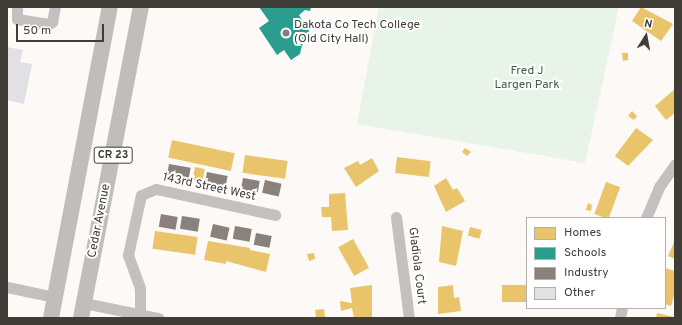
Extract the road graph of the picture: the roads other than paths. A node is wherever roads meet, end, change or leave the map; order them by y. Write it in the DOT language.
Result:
graph roads {
  1 [pos="17,7"];
  2 [pos="55,7"];
  3 [pos="110,7"];
  4 [pos="138,7"];
  5 [pos="141,7"];
  6 [pos="138,28"];
  7 [pos="675,164"];
  8 [pos="275,215"];
  9 [pos="396,217"];
  10 [pos="646,217"];
  11 [pos="7,287"];
  12 [pos="55,297"];
  13 [pos="83,311"];
  14 [pos="140,314"];
  15 [pos="51,318"];
  16 [pos="158,318"];
  17 [pos="409,318"];
  1 -- 2 [label="street"];
  3 -- 12 [label="highway, CR 23"];
  4 -- 6 [label="highway"];
  5 -- 6 [label="highway, Cedar Avenue / CR 23"];
  6 -- 13 [label="highway, Cedar Avenue / CR 23"];
  7 -- 10 [label="street"];
  8 -- 14 [label="street, 143rd Street West"];
  9 -- 17 [label="street, Gladiola Court"];
  11 -- 12 [label="street"];
  12 -- 15 [label="highway, CR 23"];
  13 -- 14 [label="street"];
  14 -- 16 [label="street"];
}
